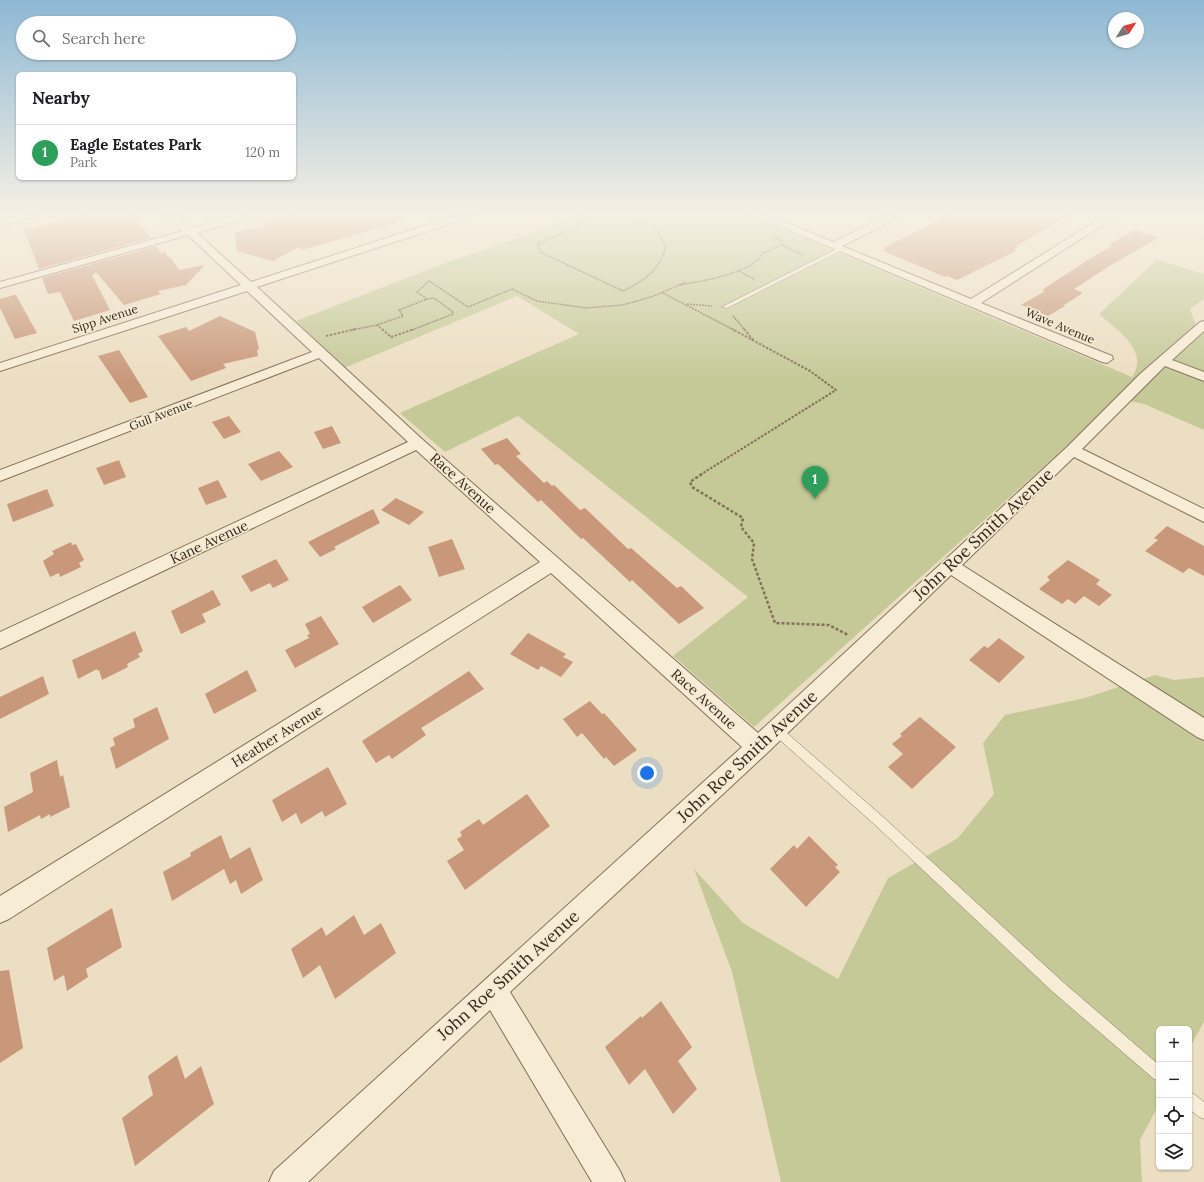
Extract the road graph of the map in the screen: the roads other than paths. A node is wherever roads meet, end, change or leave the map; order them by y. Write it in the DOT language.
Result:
graph roads {
  1 [pos="53,270"];
  2 [pos="231,270"];
  3 [pos="297,270"];
  4 [pos="799,270"];
  5 [pos="891,270"];
  6 [pos="1025,270"];
  7 [pos="0,285"];
  8 [pos="248,286"];
  9 [pos="972,303"];
  10 [pos="725,307"];
  11 [pos="1204,325"];
  12 [pos="321,353"];
  13 [pos="1106,360"];
  14 [pos="1164,361"];
  15 [pos="0,366"];
  16 [pos="1204,377"];
  17 [pos="418,443"];
  18 [pos="1072,450"];
  19 [pos="0,476"];
  20 [pos="1204,516"];
  21 [pos="553,563"];
  22 [pos="950,566"];
  23 [pos="0,641"];
  24 [pos="776,730"];
  25 [pos="1204,730"];
  26 [pos="758,747"];
  27 [pos="0,910"];
  28 [pos="493,989"];
  29 [pos="1156,1071"];
  30 [pos="1192,1102"];
  31 [pos="1204,1112"];
  32 [pos="285,1182"];
  33 [pos="609,1182"];
  1 -- 7 [label="street"];
  2 -- 8 [label="street, Race Avenue"];
  3 -- 8 [label="street, Sipp Avenue"];
  4 -- 10 [label="lane"];
  5 -- 9 [label="street, Wave Avenue"];
  6 -- 9 [label="street"];
  8 -- 12 [label="street, Race Avenue"];
  8 -- 15 [label="street, Sipp Avenue"];
  9 -- 13 [label="street, Wave Avenue"];
  11 -- 14 [label="street, John Roe Smith Avenue"];
  12 -- 17 [label="street, Race Avenue"];
  12 -- 19 [label="street, Gull Avenue"];
  14 -- 16 [label="street"];
  14 -- 18 [label="street, John Roe Smith Avenue"];
  17 -- 21 [label="street, Race Avenue"];
  17 -- 23 [label="street, Kane Avenue"];
  18 -- 20 [label="street"];
  18 -- 22 [label="street, John Roe Smith Avenue"];
  21 -- 26 [label="street, Race Avenue"];
  21 -- 27 [label="street, Heather Avenue"];
  22 -- 24 [label="street, John Roe Smith Avenue"];
  22 -- 25 [label="street"];
  24 -- 26 [label="street, John Roe Smith Avenue"];
  24 -- 29 [label="lane"];
  26 -- 28 [label="street, John Roe Smith Avenue"];
  28 -- 32 [label="street, John Roe Smith Avenue"];
  28 -- 33 [label="street"];
  30 -- 31 [label="lane"];
}
